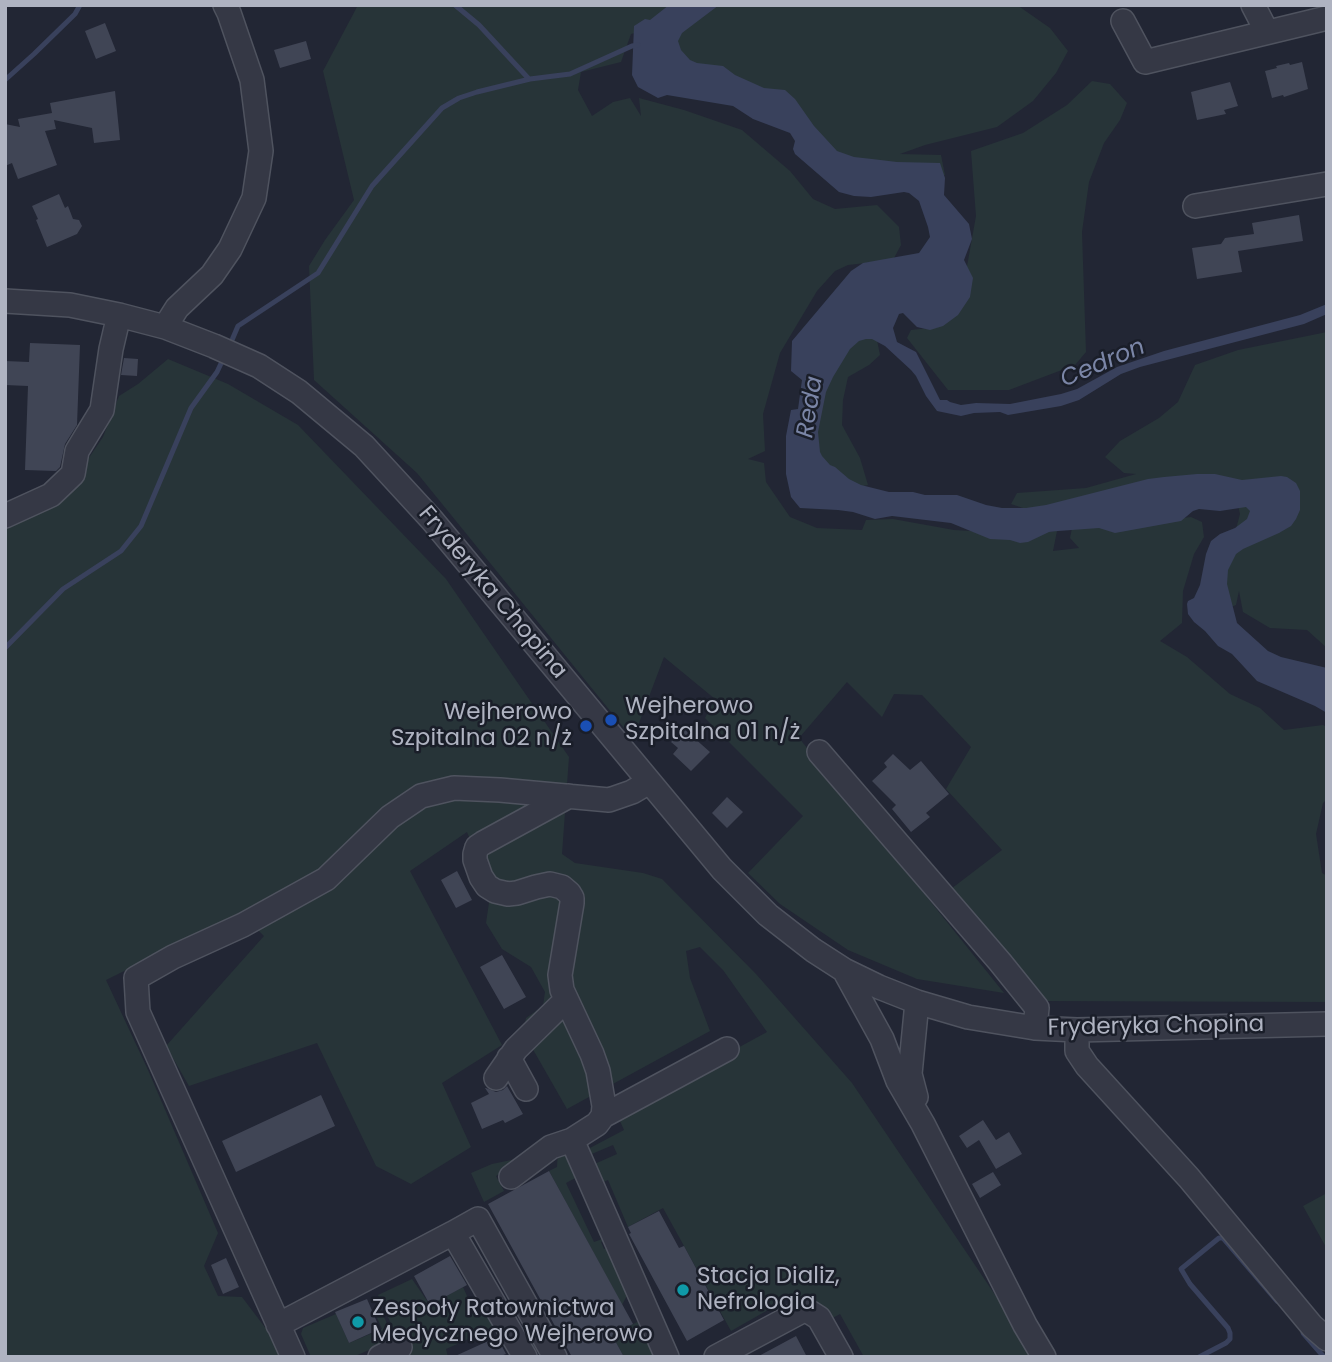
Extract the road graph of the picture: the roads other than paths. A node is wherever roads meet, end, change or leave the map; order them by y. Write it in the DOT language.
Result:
graph roads {
  1 [pos="225,5"];
  2 [pos="1253,5"];
  3 [pos="1327,18"];
  4 [pos="1123,22"];
  5 [pos="1267,32"];
  6 [pos="1327,184"];
  7 [pos="1195,206"];
  8 [pos="5,301"];
  9 [pos="119,315"];
  10 [pos="165,327"];
  11 [pos="5,516"];
  12 [pos="819,752"];
  13 [pos="649,782"];
  14 [pos="569,796"];
  15 [pos="844,970"];
  16 [pos="566,1000"];
  17 [pos="917,1002"];
  18 [pos="1327,1024"];
  19 [pos="1035,1028"];
  20 [pos="1077,1030"];
  21 [pos="882,1039"];
  22 [pos="727,1049"];
  23 [pos="509,1058"];
  24 [pos="496,1077"];
  25 [pos="526,1089"];
  26 [pos="603,1116"];
  27 [pos="923,1124"];
  28 [pos="572,1140"];
  29 [pos="511,1177"];
  30 [pos="453,1233"];
  31 [pos="522,1297"];
  32 [pos="498,1311"];
  33 [pos="278,1325"];
  34 [pos="1327,1339"];
  35 [pos="293,1357"];
  36 [pos="525,1357"];
  37 [pos="555,1357"];
  38 [pos="667,1357"];
  39 [pos="716,1357"];
  40 [pos="841,1357"];
  41 [pos="1044,1357"];
  1 -- 10 [label="street"];
  2 -- 5 [label="street"];
  3 -- 5 [label="street"];
  4 -- 5 [label="street"];
  6 -- 7 [label="street"];
  8 -- 9 [label="street, Fryderyka Chopina"];
  9 -- 10 [label="street, Fryderyka Chopina"];
  9 -- 11 [label="street"];
  10 -- 13 [label="street, Fryderyka Chopina"];
  12 -- 19 [label="street"];
  13 -- 14 [label="street"];
  13 -- 15 [label="street, Fryderyka Chopina"];
  14 -- 16 [label="street"];
  14 -- 33 [label="street"];
  15 -- 17 [label="street, Fryderyka Chopina"];
  15 -- 21 [label="street"];
  16 -- 23 [label="street"];
  16 -- 26 [label="street"];
  17 -- 19 [label="street, Fryderyka Chopina"];
  17 -- 21 [label="street"];
  17 -- 27 [label="street"];
  18 -- 20 [label="street, Fryderyka Chopina"];
  19 -- 20 [label="street, Fryderyka Chopina"];
  20 -- 34 [label="street"];
  21 -- 27 [label="street"];
  22 -- 26 [label="street"];
  23 -- 24 [label="street"];
  23 -- 25 [label="street"];
  26 -- 28 [label="street"];
  27 -- 41 [label="street"];
  28 -- 29 [label="street"];
  28 -- 38 [label="street"];
  30 -- 31 [label="street"];
  30 -- 32 [label="street"];
  30 -- 33 [label="street"];
  31 -- 32 [label="street"];
  31 -- 37 [label="street"];
  32 -- 36 [label="street"];
  33 -- 35 [label="street"];
  39 -- 40 [label="street"];
}
